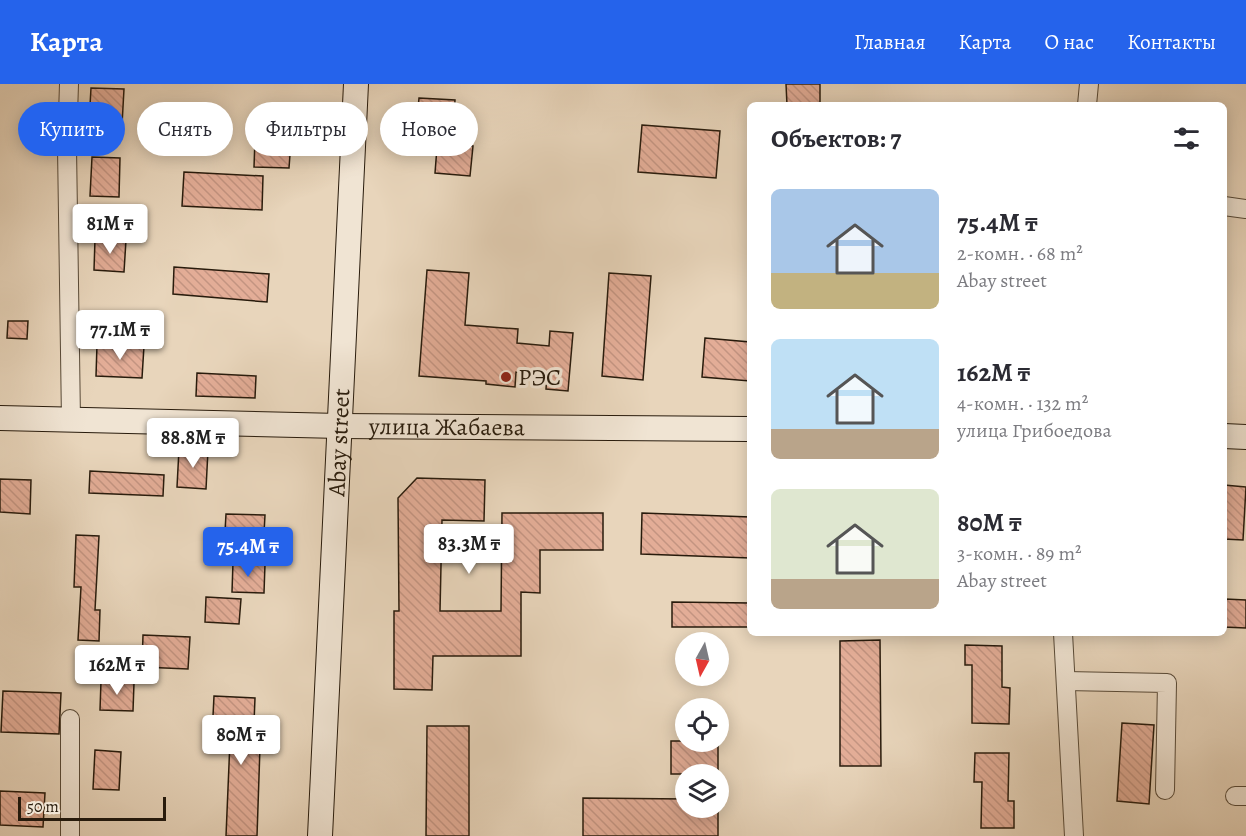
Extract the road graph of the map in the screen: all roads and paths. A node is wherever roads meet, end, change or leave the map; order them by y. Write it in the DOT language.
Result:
graph roads {
  1 [pos="69,84"];
  2 [pos="356,84"];
  3 [pos="1089,84"];
  4 [pos="1087,102"];
  5 [pos="1227,206"];
  6 [pos="1246,209"];
  7 [pos="0,418"];
  8 [pos="71,420"];
  9 [pos="340,426"];
  10 [pos="747,429"];
  11 [pos="1227,436"];
  12 [pos="1246,437"];
  13 [pos="1063,636"];
  14 [pos="1066,681"];
  15 [pos="70,719"];
  16 [pos="1165,790"];
  17 [pos="70,836"];
  18 [pos="320,836"];
  19 [pos="1074,836"];
  1 -- 8 [label="street"];
  2 -- 9 [label="street, Abay street"];
  3 -- 4 [label="street"];
  5 -- 6 [label="street"];
  7 -- 8 [label="street, улица Жабаева"];
  8 -- 9 [label="street, улица Жабаева"];
  9 -- 10 [label="street, улица Жабаева"];
  9 -- 18 [label="street, Abay street"];
  11 -- 12 [label="street"];
  13 -- 14 [label="street"];
  14 -- 16 [label="street"];
  14 -- 19 [label="street"];
  15 -- 17 [label="street"];
}
